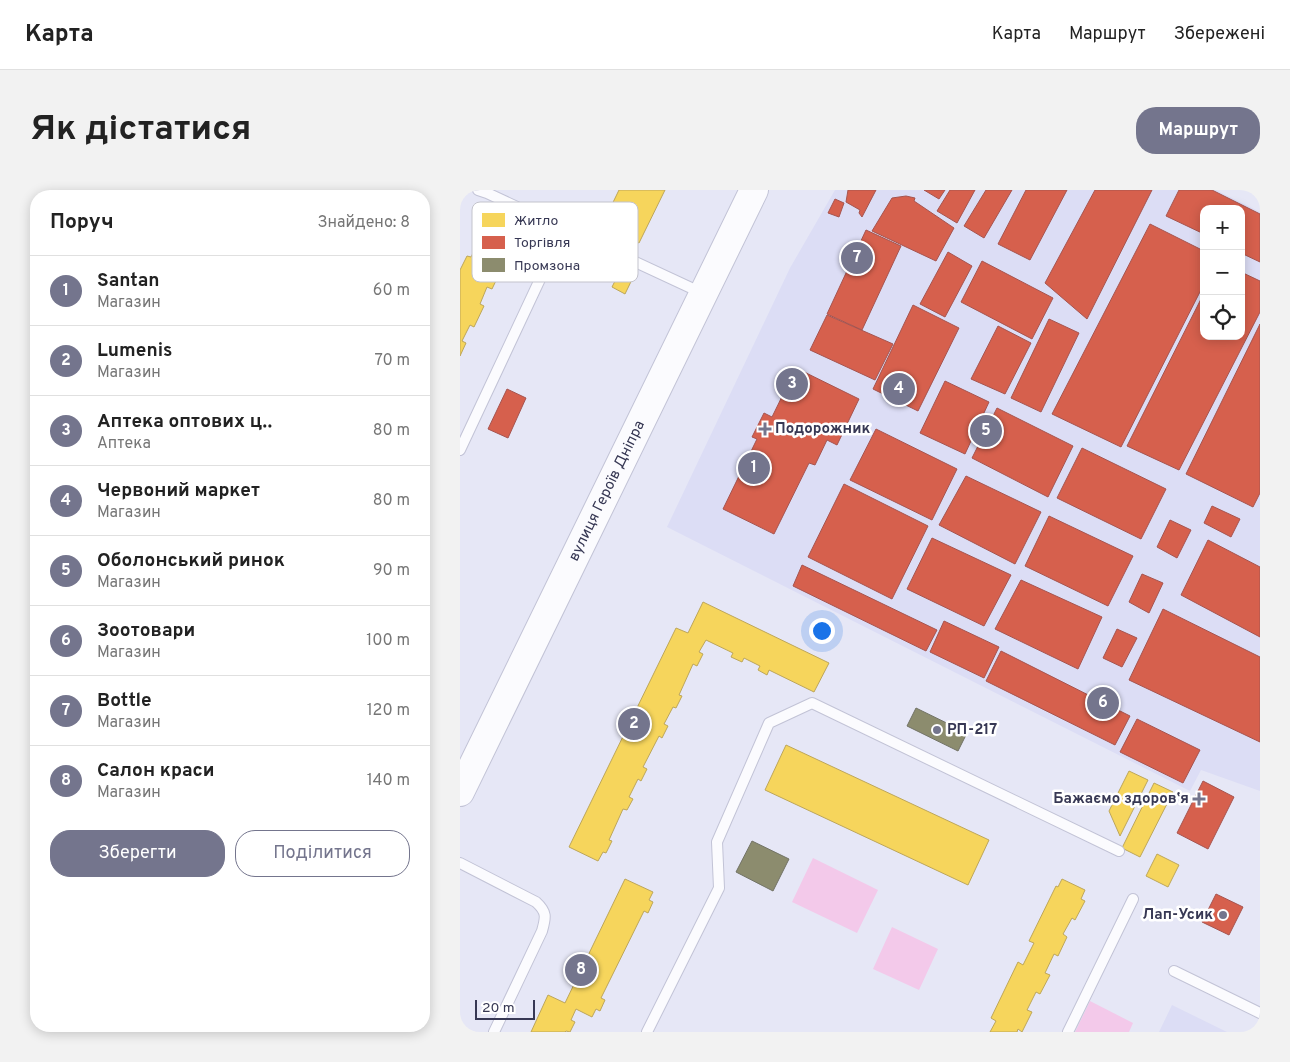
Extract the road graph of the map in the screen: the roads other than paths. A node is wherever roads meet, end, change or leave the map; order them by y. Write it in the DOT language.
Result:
graph roads {
  1 [pos="478,190"];
  2 [pos="754,190"];
  3 [pos="507,202"];
  4 [pos="638,263"];
  5 [pos="539,282"];
  6 [pos="703,294"];
  7 [pos="460,450"];
  8 [pos="460,792"];
  9 [pos="1119,851"];
  10 [pos="460,863"];
  11 [pos="1133,899"];
  12 [pos="1174,971"];
  13 [pos="1260,1013"];
  14 [pos="494,1032"];
  15 [pos="647,1032"];
  16 [pos="1068,1032"];
  1 -- 3 [label="lane"];
  2 -- 6 [label="main road, вулиця Героїв Дніпра"];
  4 -- 6 [label="lane"];
  5 -- 7 [label="lane"];
  6 -- 8 [label="main road, вулиця Героїв Дніпра"];
  9 -- 15 [label="lane"];
  10 -- 14 [label="lane"];
  11 -- 16 [label="lane"];
  12 -- 13 [label="lane"];
}
